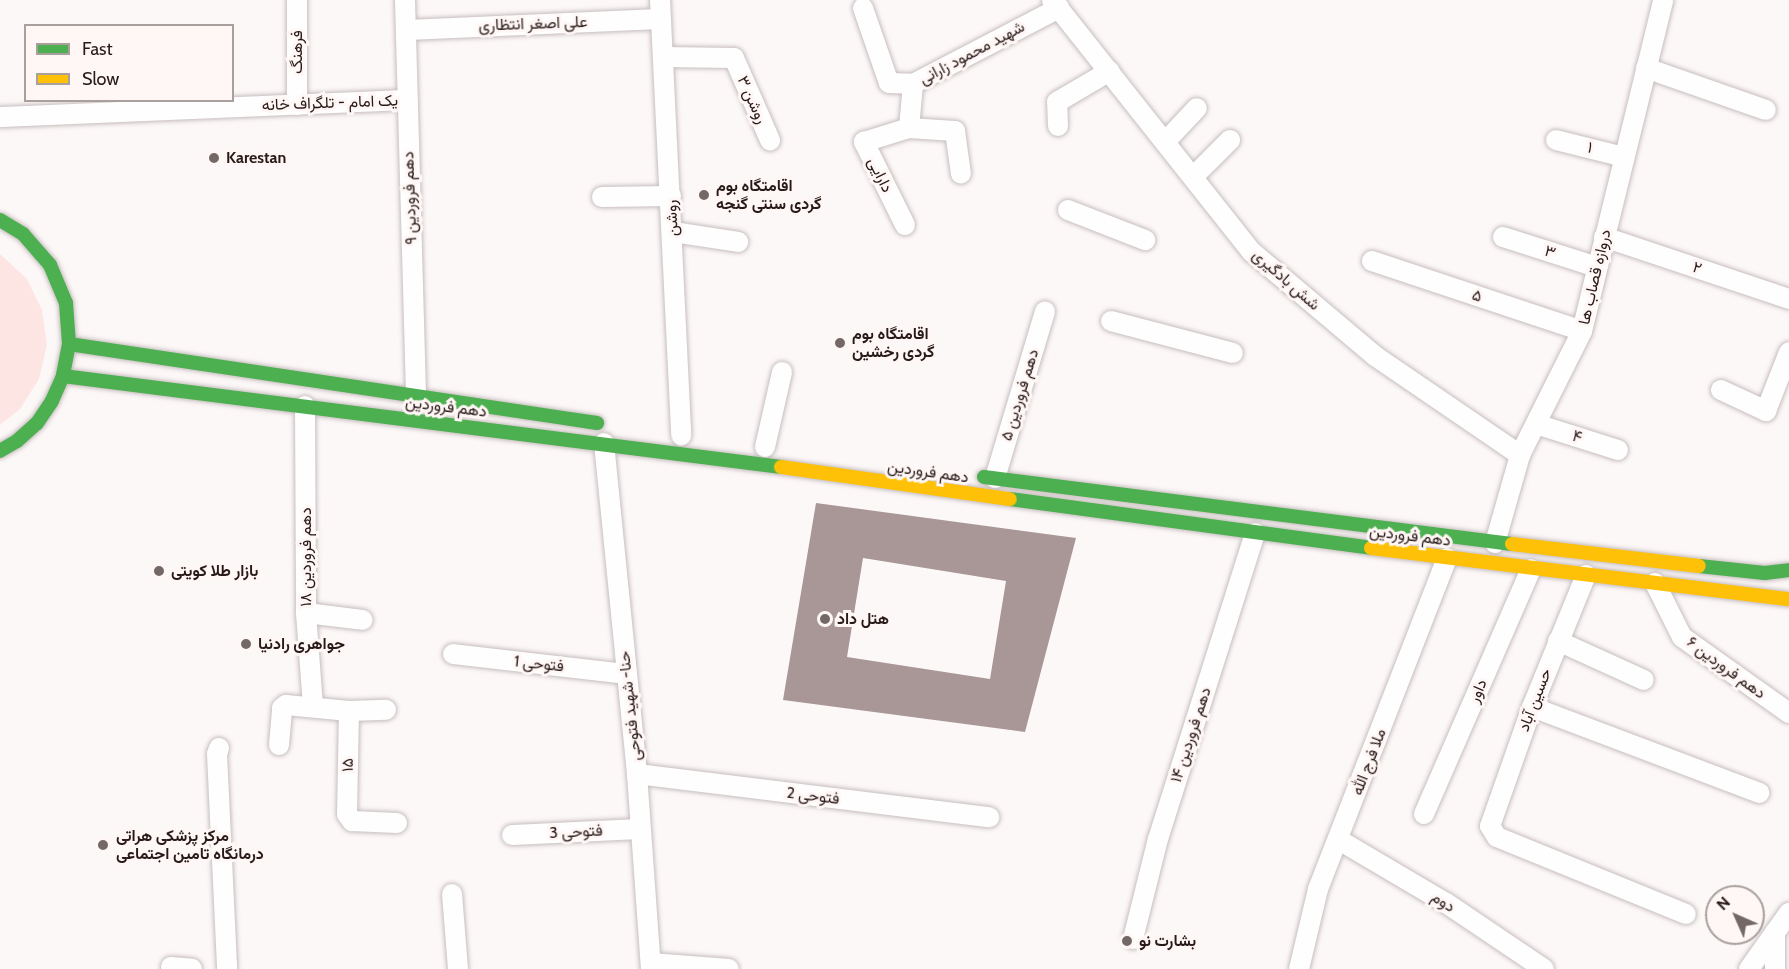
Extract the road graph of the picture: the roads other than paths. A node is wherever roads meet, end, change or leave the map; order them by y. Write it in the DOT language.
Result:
graph roads {
  1 [pos="297,0"];
  2 [pos="405,0"];
  3 [pos="1663,0"];
  4 [pos="1056,4"];
  5 [pos="863,9"];
  6 [pos="660,10"];
  7 [pos="406,30"];
  8 [pos="663,57"];
  9 [pos="1646,68"];
  10 [pos="1110,71"];
  11 [pos="913,84"];
  12 [pos="408,100"];
  13 [pos="297,105"];
  14 [pos="1197,108"];
  15 [pos="1766,110"];
  16 [pos="0,117"];
  17 [pos="1058,126"];
  18 [pos="909,128"];
  19 [pos="1230,140"];
  20 [pos="1557,140"];
  21 [pos="770,141"];
  22 [pos="1166,141"];
  23 [pos="1624,156"];
  24 [pos="961,174"];
  25 [pos="1194,176"];
  26 [pos="671,196"];
  27 [pos="602,197"];
  28 [pos="1068,210"];
  29 [pos="0,220"];
  30 [pos="904,225"];
  31 [pos="673,232"];
  32 [pos="1503,237"];
  33 [pos="1604,237"];
  34 [pos="1145,240"];
  35 [pos="738,242"];
  36 [pos="1372,261"];
  37 [pos="1597,267"];
  38 [pos="1789,299"];
  39 [pos="1045,311"];
  40 [pos="1111,321"];
  41 [pos="1582,331"];
  42 [pos="69,344"];
  43 [pos="1789,352"];
  44 [pos="1233,353"];
  45 [pos="782,372"];
  46 [pos="63,376"];
  47 [pos="1721,390"];
  48 [pos="416,397"];
  49 [pos="305,406"];
  50 [pos="1536,424"];
  51 [pos="608,434"];
  52 [pos="681,435"];
  53 [pos="765,447"];
  54 [pos="1618,450"];
  55 [pos="0,451"];
  56 [pos="1520,455"];
  57 [pos="968,475"];
  58 [pos="995,478"];
  59 [pos="1255,533"];
  60 [pos="1495,543"];
  61 [pos="1447,558"];
  62 [pos="1531,568"];
  63 [pos="1789,570"];
  64 [pos="1586,575"];
  65 [pos="1655,583"];
  66 [pos="1789,599"];
  67 [pos="306,613"];
  68 [pos="363,620"];
  69 [pos="1558,641"];
  70 [pos="453,654"];
  71 [pos="626,674"];
  72 [pos="1644,680"];
  73 [pos="1532,706"];
  74 [pos="312,707"];
  75 [pos="386,710"];
  76 [pos="349,711"];
  77 [pos="1789,713"];
  78 [pos="279,746"];
  79 [pos="219,748"];
  80 [pos="637,774"];
  81 [pos="1760,793"];
  82 [pos="1424,814"];
  83 [pos="989,818"];
  84 [pos="397,823"];
  85 [pos="640,829"];
  86 [pos="512,835"];
  87 [pos="1340,840"];
  88 [pos="452,894"];
  89 [pos="1789,913"];
  90 [pos="1686,914"];
  91 [pos="1774,932"];
  92 [pos="1133,939"];
  93 [pos="651,966"];
  94 [pos="171,967"];
  95 [pos="192,969"];
  96 [pos="226,969"];
  97 [pos="458,969"];
  98 [pos="729,969"];
  99 [pos="1299,969"];
  100 [pos="1544,969"];
  101 [pos="1749,969"];
  102 [pos="1775,969"];
  1 -- 13 [label="street, فرهنگ"];
  2 -- 7 [label="street, دهم فروردین ۹"];
  3 -- 9 [label="street, دروازه قصاب ها"];
  4 -- 10 [label="street, شش بادگیری"];
  4 -- 11 [label="street, شهید محمود زارانی"];
  5 -- 11 [label="street, شهید محمود زارانی"];
  6 -- 7 [label="street, علی اصغر انتظاری"];
  6 -- 8 [label="street, روشن"];
  7 -- 12 [label="street, دهم فروردین ۹"];
  8 -- 21 [label="street, روشن ۳"];
  8 -- 26 [label="street, روشن"];
  9 -- 15 [label="street"];
  9 -- 23 [label="street, دروازه قصاب ها"];
  10 -- 17 [label="street"];
  10 -- 22 [label="street, شش بادگیری"];
  11 -- 18 [label="street"];
  12 -- 13 [label="street, یک امام - تلگراف خانه"];
  12 -- 48 [label="street, دهم فروردین ۹"];
  13 -- 16 [label="street, یک امام - تلگراف خانه"];
  14 -- 22 [label="street"];
  18 -- 24 [label="street"];
  18 -- 30 [label="street, دارایی"];
  19 -- 25 [label="street"];
  20 -- 23 [label="street, ۱"];
  22 -- 25 [label="street, شش بادگیری"];
  23 -- 33 [label="street, دروازه قصاب ها"];
  25 -- 56 [label="street, شش بادگیری"];
  26 -- 27 [label="street"];
  26 -- 31 [label="street, روشن"];
  28 -- 34 [label="street"];
  29 -- 42 [label="main road"];
  31 -- 35 [label="street"];
  31 -- 52 [label="street, روشن"];
  32 -- 37 [label="street, ۳"];
  33 -- 37 [label="street, دروازه قصاب ها"];
  33 -- 38 [label="street, ۲"];
  36 -- 41 [label="street, ۵"];
  37 -- 41 [label="street, دروازه قصاب ها"];
  39 -- 58 [label="street, دهم فروردین ۵"];
  40 -- 44 [label="street"];
  41 -- 50 [label="street, دروازه قصاب ها"];
  42 -- 46 [label="main road"];
  42 -- 48 [label="main road, دهم فروردین"];
  43 -- 47 [label="street"];
  45 -- 53 [label="street"];
  46 -- 49 [label="main road, دهم فروردین"];
  46 -- 55 [label="main road"];
  48 -- 51 [label="main road, دهم فروردین"];
  49 -- 51 [label="main road, دهم فروردین"];
  49 -- 67 [label="street, دهم فروردین ۱۸"];
  50 -- 54 [label="street, ۴"];
  50 -- 56 [label="street, دروازه قصاب ها"];
  51 -- 59 [label="main road, دهم فروردین"];
  51 -- 71 [label="street, حنا- شهید فتوحی"];
  56 -- 60 [label="street, دروازه قصاب ها"];
  57 -- 58 [label="main road, دهم فروردین"];
  58 -- 60 [label="main road, دهم فروردین"];
  59 -- 61 [label="main road, دهم فروردین"];
  59 -- 92 [label="street, دهم فروردین ۱۴"];
  60 -- 63 [label="main road, دهم فروردین"];
  61 -- 62 [label="main road, دهم فروردین"];
  61 -- 87 [label="street, ملا فرج الله"];
  62 -- 64 [label="main road, دهم فروردین"];
  62 -- 82 [label="street, داور"];
  64 -- 65 [label="main road, دهم فروردین"];
  64 -- 69 [label="street, حسین آباد"];
  65 -- 66 [label="main road, دهم فروردین"];
  65 -- 77 [label="street, دهم فروردین ۶"];
  67 -- 68 [label="street"];
  67 -- 74 [label="street, دهم فروردین ۱۸"];
  69 -- 72 [label="street"];
  69 -- 73 [label="street, حسین آباد"];
  70 -- 71 [label="street, فتوحی 1"];
  71 -- 80 [label="street, حنا- شهید فتوحی"];
  73 -- 81 [label="street"];
  73 -- 90 [label="street, حسین آباد"];
  74 -- 76 [label="street"];
  74 -- 78 [label="street"];
  75 -- 76 [label="street"];
  76 -- 84 [label="street, ۱۵"];
  79 -- 96 [label="street"];
  80 -- 83 [label="street, فتوحی 2"];
  80 -- 85 [label="street, حنا- شهید فتوحی"];
  85 -- 86 [label="street, فتوحی 3"];
  85 -- 93 [label="street, حنا- شهید فتوحی"];
  87 -- 99 [label="street, ملا فرج الله"];
  87 -- 100 [label="street, دوم"];
  88 -- 97 [label="street"];
  89 -- 91 [label="street"];
  91 -- 101 [label="street"];
  91 -- 102 [label="street"];
  93 -- 98 [label="street"];
  94 -- 95 [label="street"];
}
